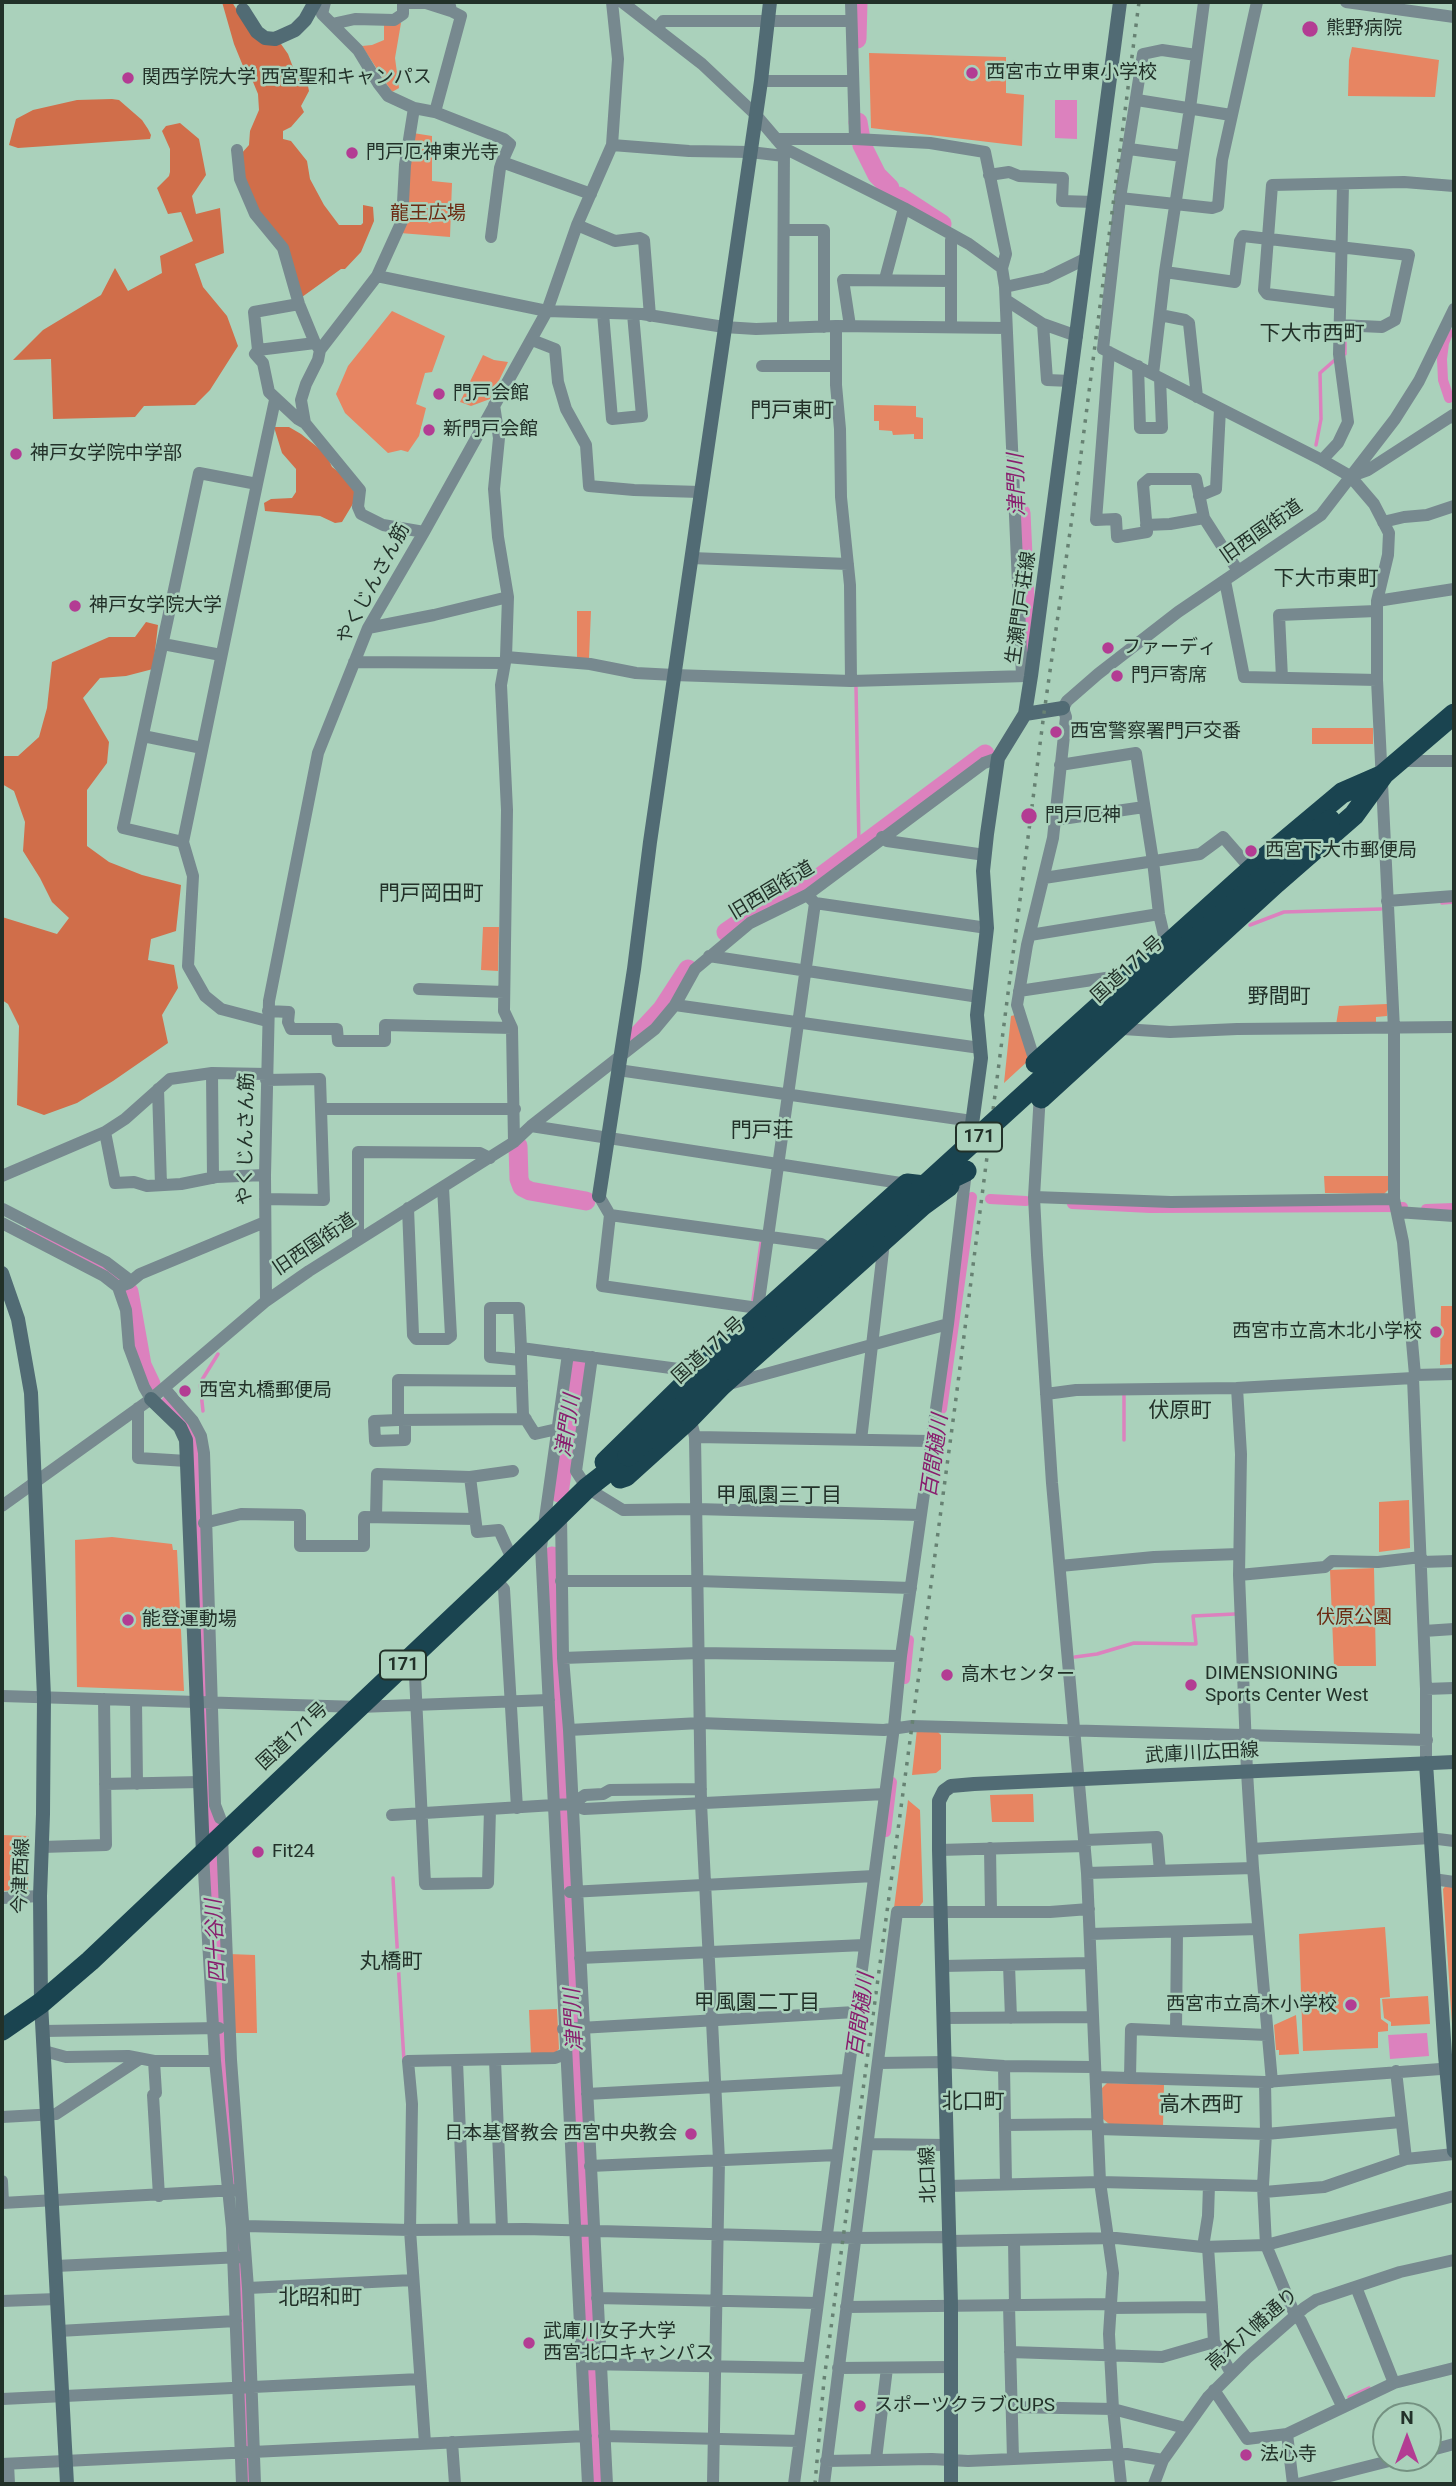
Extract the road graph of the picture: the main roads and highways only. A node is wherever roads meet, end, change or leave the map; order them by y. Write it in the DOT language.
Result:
graph roads {
  1 [pos="1454,714"];
  2 [pos="1383,775"];
  3 [pos="1036,1063"];
  4 [pos="1041,1098"];
  5 [pos="966,1171"];
  6 [pos="918,1192"];
  7 [pos="587,1488"];
  8 [pos="2,2030"];
  1 -- 2 [label="highway, 国道171号 / 171"];
  2 -- 3 [label="highway, 171"];
  2 -- 4 [label="highway, 171"];
  2 -- 7 [label="highway, 国道171号 / 171, bridge"];
  5 -- 6 [label="highway, 171"];
  6 -- 7 [label="highway, 171"];
  6 -- 7 [label="highway, 171"];
  7 -- 8 [label="highway, 国道171号 / 171"];
}
